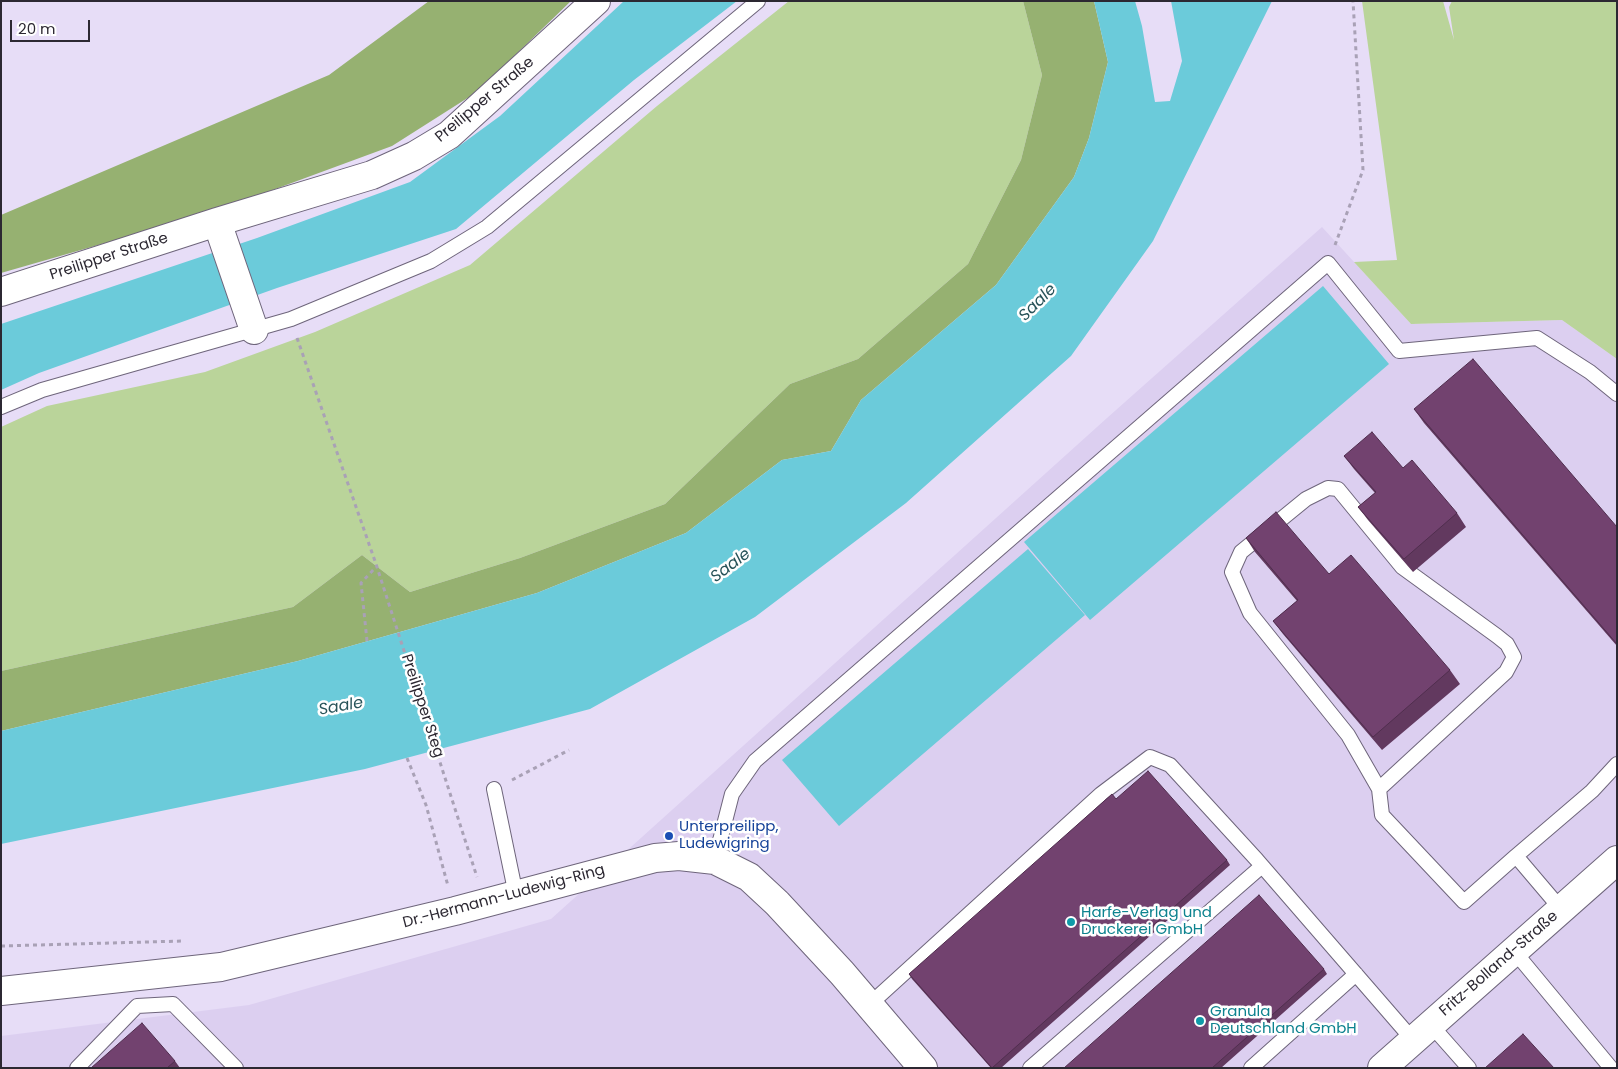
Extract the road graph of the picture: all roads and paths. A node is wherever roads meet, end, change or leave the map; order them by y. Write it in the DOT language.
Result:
graph roads {
  1 [pos="596,1"];
  2 [pos="758,1"];
  3 [pos="1353,1"];
  4 [pos="220,230"];
  5 [pos="1328,263"];
  6 [pos="1,292"];
  7 [pos="291,319"];
  8 [pos="251,321"];
  9 [pos="1617,394"];
  10 [pos="1,407"];
  11 [pos="377,566"];
  12 [pos="368,641"];
  13 [pos="569,750"];
  14 [pos="407,758"];
  15 [pos="1617,764"];
  16 [pos="494,789"];
  17 [pos="1379,789"];
  18 [pos="1516,856"];
  19 [pos="715,860"];
  20 [pos="1617,860"];
  21 [pos="1262,866"];
  22 [pos="478,878"];
  23 [pos="470,879"];
  24 [pos="455,882"];
  25 [pos="513,883"];
  26 [pos="448,884"];
  27 [pos="438,886"];
  28 [pos="1561,909"];
  29 [pos="455,911"];
  30 [pos="189,941"];
  31 [pos="1,946"];
  32 [pos="1514,952"];
  33 [pos="1356,974"];
  34 [pos="1,991"];
  35 [pos="869,1005"];
  36 [pos="1422,1032"];
  37 [pos="77,1068"];
  38 [pos="236,1068"];
  39 [pos="923,1068"];
  40 [pos="1030,1068"];
  41 [pos="1251,1068"];
  42 [pos="1382,1068"];
  43 [pos="1469,1068"];
  44 [pos="1611,1068"];
  1 -- 4 [label="street, Preilipper Straße"];
  2 -- 7 [label="lane"];
  3 -- 5 [label="path"];
  4 -- 6 [label="street, Preilipper Straße"];
  4 -- 8 [label="street"];
  5 -- 9 [label="lane"];
  5 -- 19 [label="lane"];
  7 -- 8 [label="lane"];
  7 -- 11 [label="path, Preilipper Steg"];
  8 -- 10 [label="lane"];
  11 -- 12 [label="path"];
  11 -- 22 [label="path, Preilipper Steg"];
  13 -- 16 [label="path"];
  14 -- 26 [label="path"];
  15 -- 18 [label="lane"];
  16 -- 25 [label="lane"];
  17 -- 17 [label="lane"];
  17 -- 18 [label="lane"];
  18 -- 28 [label="lane"];
  19 -- 25 [label="street, Dr.-Hermann-Ludewig-Ring"];
  19 -- 35 [label="street, Dr.-Hermann-Ludewig-Ring"];
  20 -- 28 [label="street, Fritz-Bolland-Straße"];
  21 -- 33 [label="lane"];
  21 -- 35 [label="lane"];
  21 -- 40 [label="lane"];
  22 -- 23 [label="path"];
  22 -- 25 [label="path"];
  24 -- 26 [label="path"];
  25 -- 29 [label="street, Dr.-Hermann-Ludewig-Ring"];
  26 -- 27 [label="path"];
  26 -- 29 [label="path"];
  28 -- 32 [label="street, Fritz-Bolland-Straße"];
  29 -- 34 [label="street, Dr.-Hermann-Ludewig-Ring"];
  30 -- 31 [label="path"];
  32 -- 36 [label="street, Fritz-Bolland-Straße"];
  32 -- 44 [label="lane"];
  33 -- 36 [label="lane"];
  33 -- 41 [label="lane"];
  35 -- 39 [label="street, Dr.-Hermann-Ludewig-Ring"];
  36 -- 42 [label="street, Fritz-Bolland-Straße"];
  36 -- 43 [label="lane"];
  37 -- 38 [label="lane"];
}
